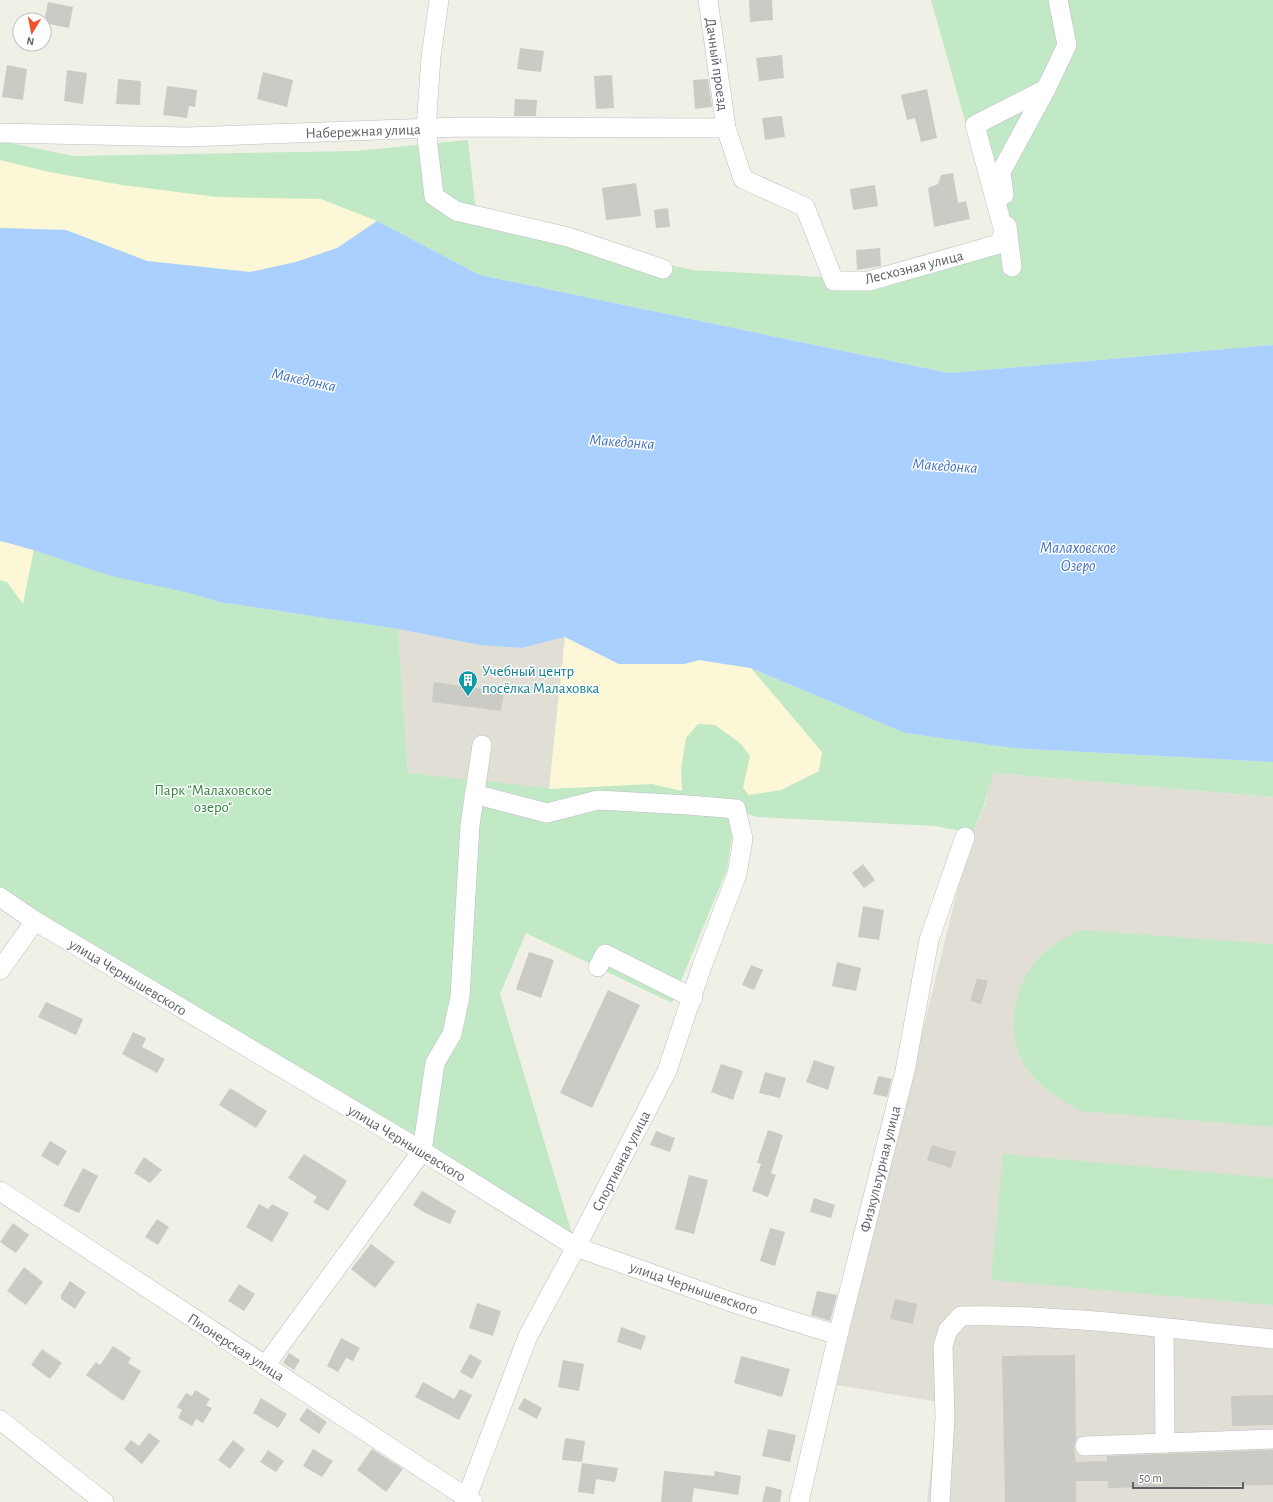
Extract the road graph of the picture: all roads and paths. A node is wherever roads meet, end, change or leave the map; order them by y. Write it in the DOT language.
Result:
graph roads {
  1 [pos="439,0"];
  2 [pos="708,0"];
  3 [pos="1058,0"];
  4 [pos="1046,88"];
  5 [pos="726,128"];
  6 [pos="426,129"];
  7 [pos="0,133"];
  8 [pos="1012,267"];
  9 [pos="663,269"];
  10 [pos="482,745"];
  11 [pos="474,794"];
  12 [pos="965,837"];
  13 [pos="0,898"];
  14 [pos="35,921"];
  15 [pos="598,967"];
  16 [pos="0,970"];
  17 [pos="693,998"];
  18 [pos="422,1151"];
  19 [pos="0,1192"];
  20 [pos="576,1247"];
  21 [pos="1164,1328"];
  22 [pos="838,1335"];
  23 [pos="1273,1339"];
  24 [pos="265,1366"];
  25 [pos="0,1420"];
  26 [pos="1273,1439"];
  27 [pos="1165,1443"];
  28 [pos="1085,1446"];
  29 [pos="468,1501"];
  30 [pos="104,1502"];
  31 [pos="799,1502"];
  32 [pos="940,1502"];
  1 -- 6 [label="street"];
  2 -- 5 [label="street, Дачный проезд"];
  3 -- 4 [label="street"];
  4 -- 5 [label="street, Лесхозная улица"];
  4 -- 8 [label="street"];
  5 -- 6 [label="street, Набережная улица"];
  6 -- 7 [label="street, Набережная улица"];
  6 -- 9 [label="street"];
  10 -- 11 [label="street"];
  11 -- 17 [label="street, Спортивная улица"];
  11 -- 18 [label="street"];
  12 -- 22 [label="street, Физкультурная улица"];
  13 -- 14 [label="street, улица Чернышевского"];
  14 -- 16 [label="street"];
  14 -- 18 [label="street, улица Чернышевского"];
  15 -- 17 [label="street"];
  17 -- 20 [label="street, Спортивная улица"];
  18 -- 20 [label="street, улица Чернышевского"];
  18 -- 24 [label="street"];
  19 -- 24 [label="street, Пионерская улица"];
  20 -- 22 [label="street, улица Чернышевского"];
  20 -- 29 [label="street, Спортивная улица"];
  21 -- 23 [label="street"];
  21 -- 27 [label="street"];
  21 -- 32 [label="street"];
  22 -- 31 [label="street, Физкультурная улица"];
  24 -- 29 [label="street, Пионерская улица"];
  25 -- 30 [label="street"];
  26 -- 27 [label="street"];
  27 -- 28 [label="street"];
}
